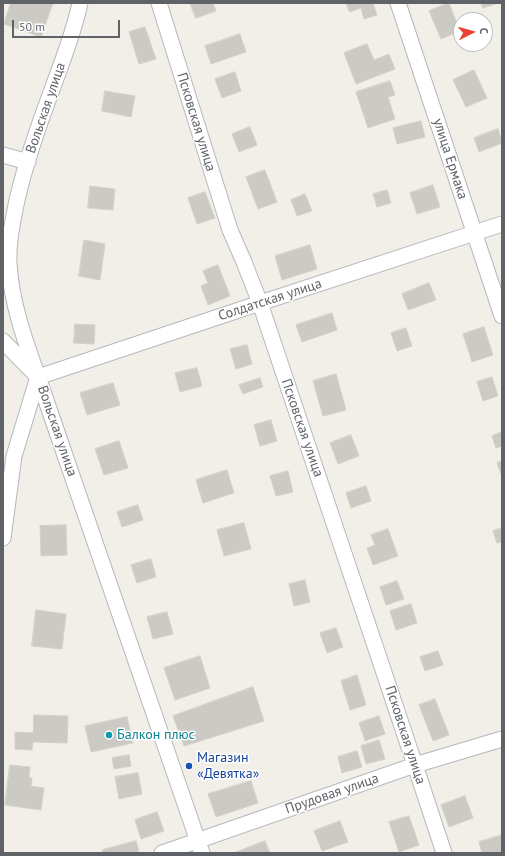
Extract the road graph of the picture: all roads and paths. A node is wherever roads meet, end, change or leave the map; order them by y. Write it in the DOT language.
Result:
graph roads {
  1 [pos="80,3"];
  2 [pos="159,3"];
  3 [pos="398,3"];
  4 [pos="3,155"];
  5 [pos="28,162"];
  6 [pos="502,224"];
  7 [pos="474,233"];
  8 [pos="5,246"];
  9 [pos="260,303"];
  10 [pos="502,316"];
  11 [pos="3,341"];
  12 [pos="38,377"];
  13 [pos="3,538"];
  14 [pos="502,739"];
  15 [pos="415,765"];
  16 [pos="200,847"];
  17 [pos="162,853"];
  18 [pos="444,853"];
  1 -- 5 [label="street, Вольская улица"];
  2 -- 9 [label="street, Псковская улица"];
  3 -- 7 [label="street, улица Ермака"];
  4 -- 5 [label="street"];
  5 -- 8 [label="street, Вольская улица"];
  6 -- 7 [label="street, Солдатская улица"];
  7 -- 9 [label="street, Солдатская улица"];
  7 -- 10 [label="street, улица Ермака"];
  8 -- 12 [label="street, Вольская улица"];
  9 -- 12 [label="street, Солдатская улица"];
  9 -- 15 [label="street, Псковская улица"];
  11 -- 12 [label="street"];
  12 -- 13 [label="street"];
  12 -- 16 [label="street, Вольская улица"];
  14 -- 15 [label="street, Прудовая улица"];
  15 -- 16 [label="street, Прудовая улица"];
  15 -- 18 [label="street, Псковская улица"];
  16 -- 17 [label="street, Прудовая улица"];
}
